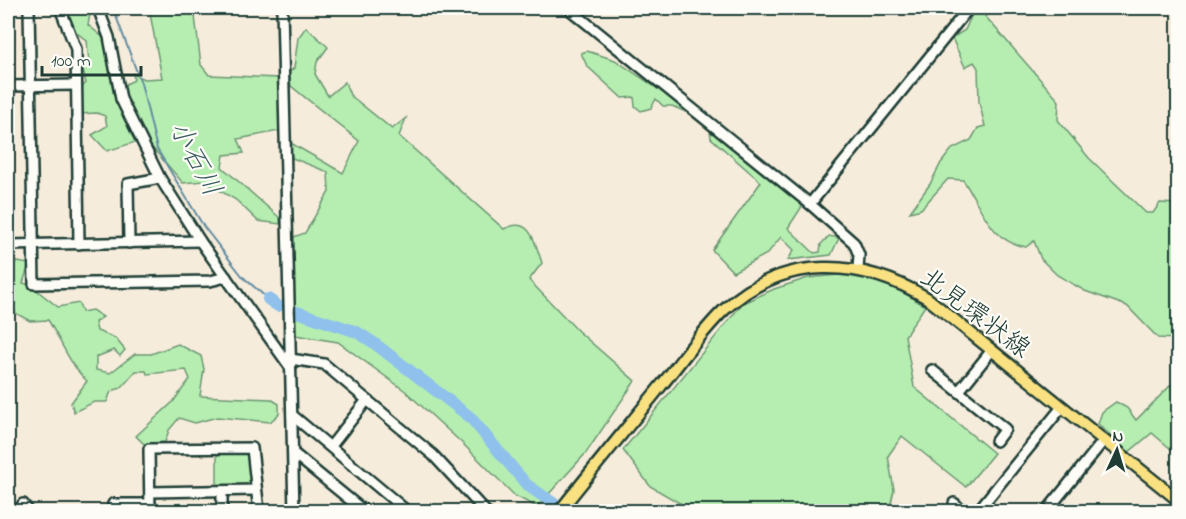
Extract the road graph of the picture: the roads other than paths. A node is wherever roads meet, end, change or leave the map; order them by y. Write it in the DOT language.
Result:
graph roads {
  1 [pos="29,8"];
  2 [pos="60,8"];
  3 [pos="98,8"];
  4 [pos="282,8"];
  5 [pos="568,8"];
  6 [pos="969,8"];
  7 [pos="76,85"];
  8 [pos="8,86"];
  9 [pos="32,86"];
  10 [pos="160,178"];
  11 [pos="810,204"];
  12 [pos="200,241"];
  13 [pos="129,243"];
  14 [pos="79,244"];
  15 [pos="8,245"];
  16 [pos="34,245"];
  17 [pos="858,269"];
  18 [pos="225,277"];
  19 [pos="992,350"];
  20 [pos="291,364"];
  21 [pos="932,370"];
  22 [pos="959,391"];
  23 [pos="367,400"];
  24 [pos="1062,407"];
  25 [pos="292,415"];
  26 [pos="1104,440"];
  27 [pos="996,441"];
  28 [pos="331,447"];
  29 [pos="293,453"];
  30 [pos="256,490"];
  31 [pos="222,491"];
  32 [pos="150,492"];
  33 [pos="1179,500"];
  34 [pos="954,503"];
  35 [pos="150,508"];
  36 [pos="294,511"];
  37 [pos="18,512"];
  38 [pos="29,512"];
  39 [pos="114,512"];
  40 [pos="222,512"];
  41 [pos="259,512"];
  42 [pos="365,512"];
  43 [pos="408,512"];
  44 [pos="486,512"];
  45 [pos="559,512"];
  46 [pos="964,512"];
  47 [pos="977,512"];
  48 [pos="1046,512"];
  1 -- 9 [label="street"];
  2 -- 7 [label="street"];
  3 -- 10 [label="street"];
  4 -- 20 [label="street"];
  5 -- 11 [label="street"];
  6 -- 11 [label="street"];
  7 -- 9 [label="street"];
  7 -- 14 [label="street"];
  8 -- 9 [label="street"];
  9 -- 16 [label="street"];
  10 -- 12 [label="street"];
  10 -- 13 [label="street"];
  11 -- 17 [label="street"];
  12 -- 13 [label="street"];
  12 -- 18 [label="street"];
  13 -- 14 [label="street"];
  14 -- 16 [label="street"];
  15 -- 16 [label="street"];
  16 -- 18 [label="street"];
  17 -- 19 [label="main road, 北見環状線"];
  17 -- 45 [label="main road, 北見環状線"];
  18 -- 20 [label="street"];
  19 -- 22 [label="street"];
  19 -- 24 [label="main road, 北見環状線"];
  20 -- 23 [label="street"];
  20 -- 25 [label="street"];
  21 -- 22 [label="street"];
  22 -- 27 [label="street"];
  23 -- 28 [label="street"];
  23 -- 44 [label="street"];
  24 -- 26 [label="main road, 北見環状線"];
  24 -- 47 [label="street"];
  25 -- 28 [label="street"];
  25 -- 29 [label="street"];
  26 -- 33 [label="main road, 北見環状線"];
  26 -- 48 [label="street"];
  28 -- 43 [label="street"];
  29 -- 36 [label="street"];
  29 -- 42 [label="street"];
  30 -- 31 [label="street"];
  30 -- 32 [label="street"];
  30 -- 41 [label="street"];
  31 -- 32 [label="street"];
  31 -- 40 [label="street"];
  32 -- 35 [label="street"];
  34 -- 46 [label="street"];
  35 -- 39 [label="street"];
  37 -- 38 [label="street"];
}
